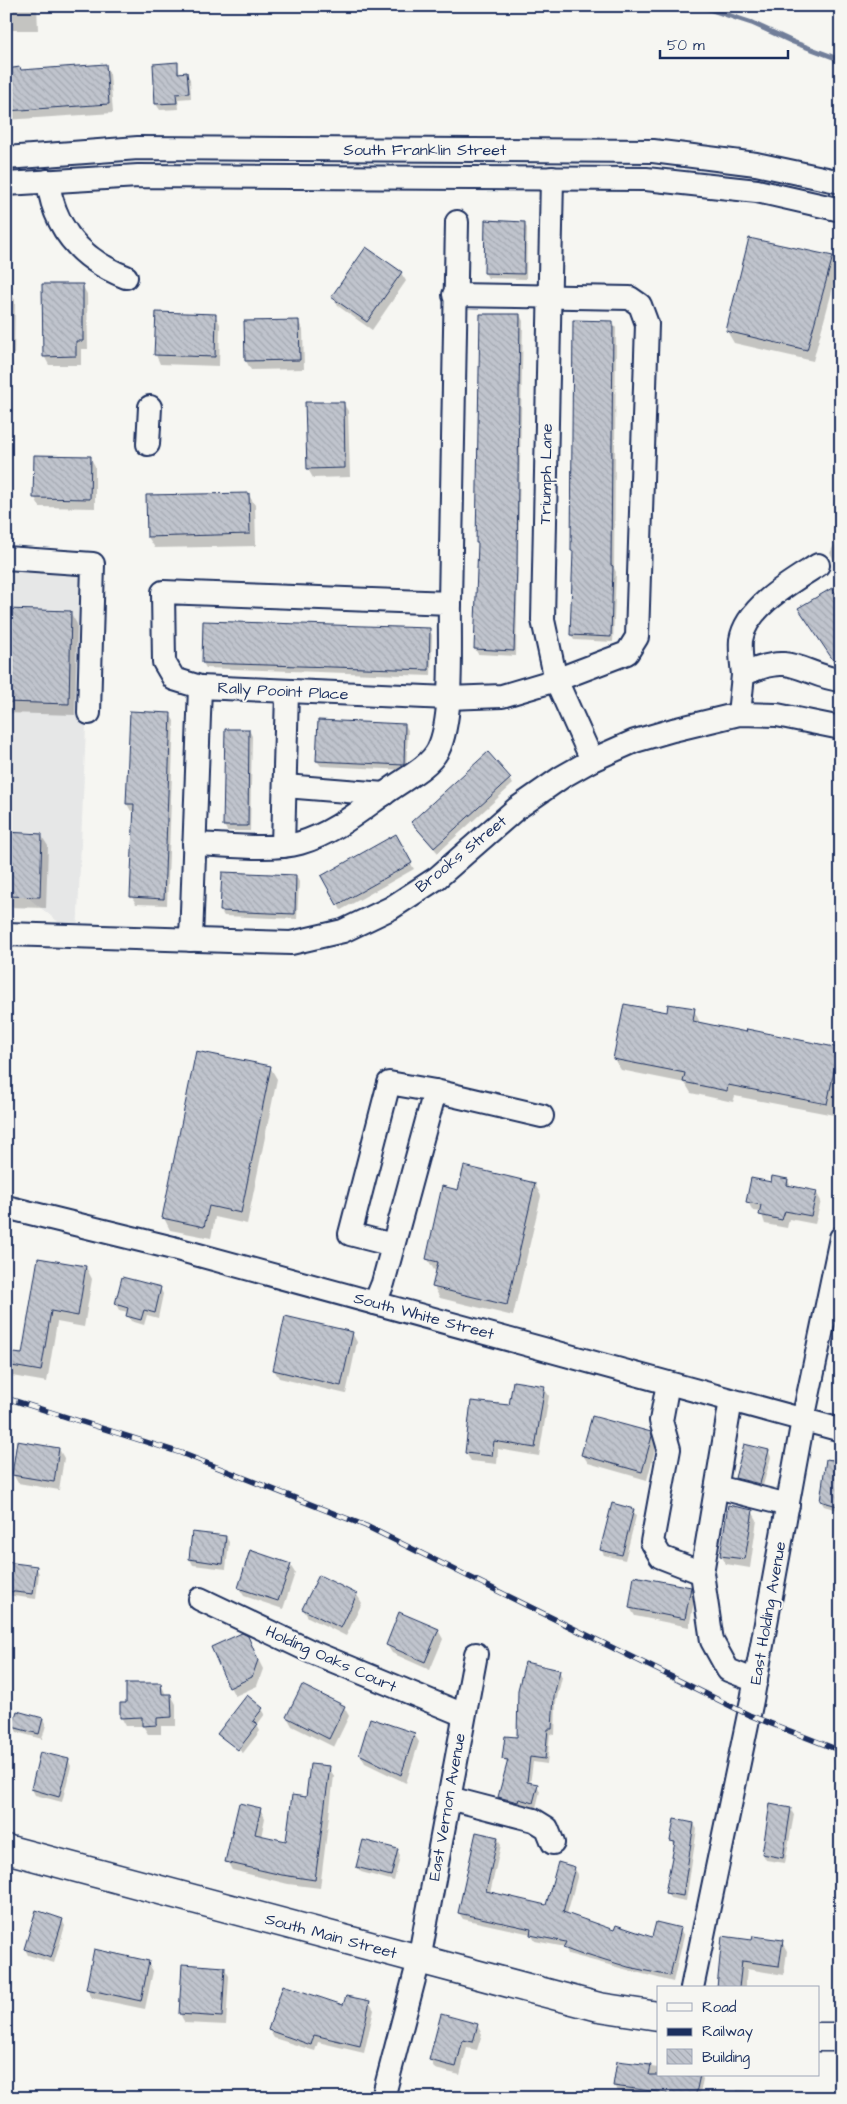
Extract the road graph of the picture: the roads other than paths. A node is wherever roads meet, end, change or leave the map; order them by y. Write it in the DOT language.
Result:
graph roads {
  1 [pos="6,158"];
  2 [pos="552,178"];
  3 [pos="48,180"];
  4 [pos="841,182"];
  5 [pos="6,184"];
  6 [pos="841,210"];
  7 [pos="457,222"];
  8 [pos="126,277"];
  9 [pos="454,295"];
  10 [pos="550,296"];
  11 [pos="150,407"];
  12 [pos="148,444"];
  13 [pos="6,558"];
  14 [pos="818,564"];
  15 [pos="450,603"];
  16 [pos="743,675"];
  17 [pos="556,680"];
  18 [pos="841,680"];
  19 [pos="200,687"];
  20 [pos="287,691"];
  21 [pos="448,698"];
  22 [pos="89,713"];
  23 [pos="739,714"];
  24 [pos="841,728"];
  25 [pos="592,760"];
  26 [pos="285,786"];
  27 [pos="384,794"];
  28 [pos="194,844"];
  29 [pos="283,846"];
  30 [pos="6,934"];
  31 [pos="190,940"];
  32 [pos="434,1091"];
  33 [pos="542,1116"];
  34 [pos="6,1207"];
  35 [pos="841,1238"];
  36 [pos="393,1245"];
  37 [pos="375,1303"];
  38 [pos="668,1383"];
  39 [pos="731,1400"];
  40 [pos="803,1420"];
  41 [pos="841,1430"];
  42 [pos="718,1487"];
  43 [pos="788,1505"];
  44 [pos="702,1573"];
  45 [pos="200,1600"];
  46 [pos="476,1654"];
  47 [pos="756,1681"];
  48 [pos="464,1715"];
  49 [pos="449,1798"];
  50 [pos="552,1843"];
  51 [pos="6,1849"];
  52 [pos="419,1960"];
  53 [pos="692,1986"];
  54 [pos="657,2016"];
  55 [pos="841,2037"];
  56 [pos="820,2038"];
  57 [pos="383,2098"];
  1 -- 4 [label="street, South Franklin Street"];
  2 -- 3 [label="street, South Franklin Street"];
  2 -- 6 [label="street, South Franklin Street"];
  2 -- 10 [label="street, Triumph Lane"];
  3 -- 5 [label="street, South Franklin Street"];
  3 -- 8 [label="street"];
  7 -- 9 [label="street"];
  9 -- 10 [label="street, Rally Pooint Place"];
  9 -- 15 [label="street"];
  10 -- 17 [label="street, Triumph Lane"];
  10 -- 17 [label="street, Rally Pooint Place"];
  11 -- 12 [label="street"];
  13 -- 22 [label="street"];
  14 -- 16 [label="street"];
  15 -- 19 [label="street"];
  15 -- 21 [label="street"];
  16 -- 18 [label="street"];
  16 -- 23 [label="street"];
  17 -- 21 [label="street, Rally Pooint Place"];
  17 -- 25 [label="street, Triumph Lane"];
  19 -- 20 [label="street, Rally Pooint Place"];
  19 -- 28 [label="street, Rally Pooint Place"];
  20 -- 21 [label="street, Rally Pooint Place"];
  20 -- 26 [label="street"];
  21 -- 27 [label="street"];
  23 -- 24 [label="street, Brooks Street"];
  23 -- 25 [label="street, Brooks Street"];
  25 -- 31 [label="street, Brooks Street"];
  26 -- 27 [label="street"];
  26 -- 29 [label="street"];
  27 -- 29 [label="street"];
  28 -- 29 [label="street"];
  28 -- 31 [label="street, Rally Pooint Place"];
  30 -- 31 [label="street, Brooks Street"];
  32 -- 33 [label="street"];
  32 -- 36 [label="street"];
  32 -- 36 [label="street"];
  34 -- 37 [label="street, South White Street"];
  35 -- 40 [label="street, East Holding Avenue"];
  36 -- 37 [label="street"];
  37 -- 38 [label="street, South White Street"];
  38 -- 39 [label="street, South White Street"];
  38 -- 44 [label="street"];
  39 -- 40 [label="street, South White Street"];
  39 -- 42 [label="street"];
  40 -- 41 [label="street, South White Street"];
  40 -- 43 [label="street, East Holding Avenue"];
  42 -- 43 [label="street"];
  42 -- 44 [label="street"];
  43 -- 47 [label="street, East Holding Avenue"];
  44 -- 47 [label="street"];
  45 -- 48 [label="street, Holding Oaks Court"];
  46 -- 48 [label="street, East Vernon Avenue"];
  47 -- 53 [label="street, East Holding Avenue"];
  48 -- 49 [label="street, East Vernon Avenue"];
  49 -- 50 [label="street"];
  49 -- 52 [label="street, East Vernon Avenue"];
  51 -- 52 [label="main road, South Main Street"];
  52 -- 54 [label="main road, South Main Street"];
  52 -- 57 [label="street, East Vernon Avenue"];
  55 -- 56 [label="main road"];
}
